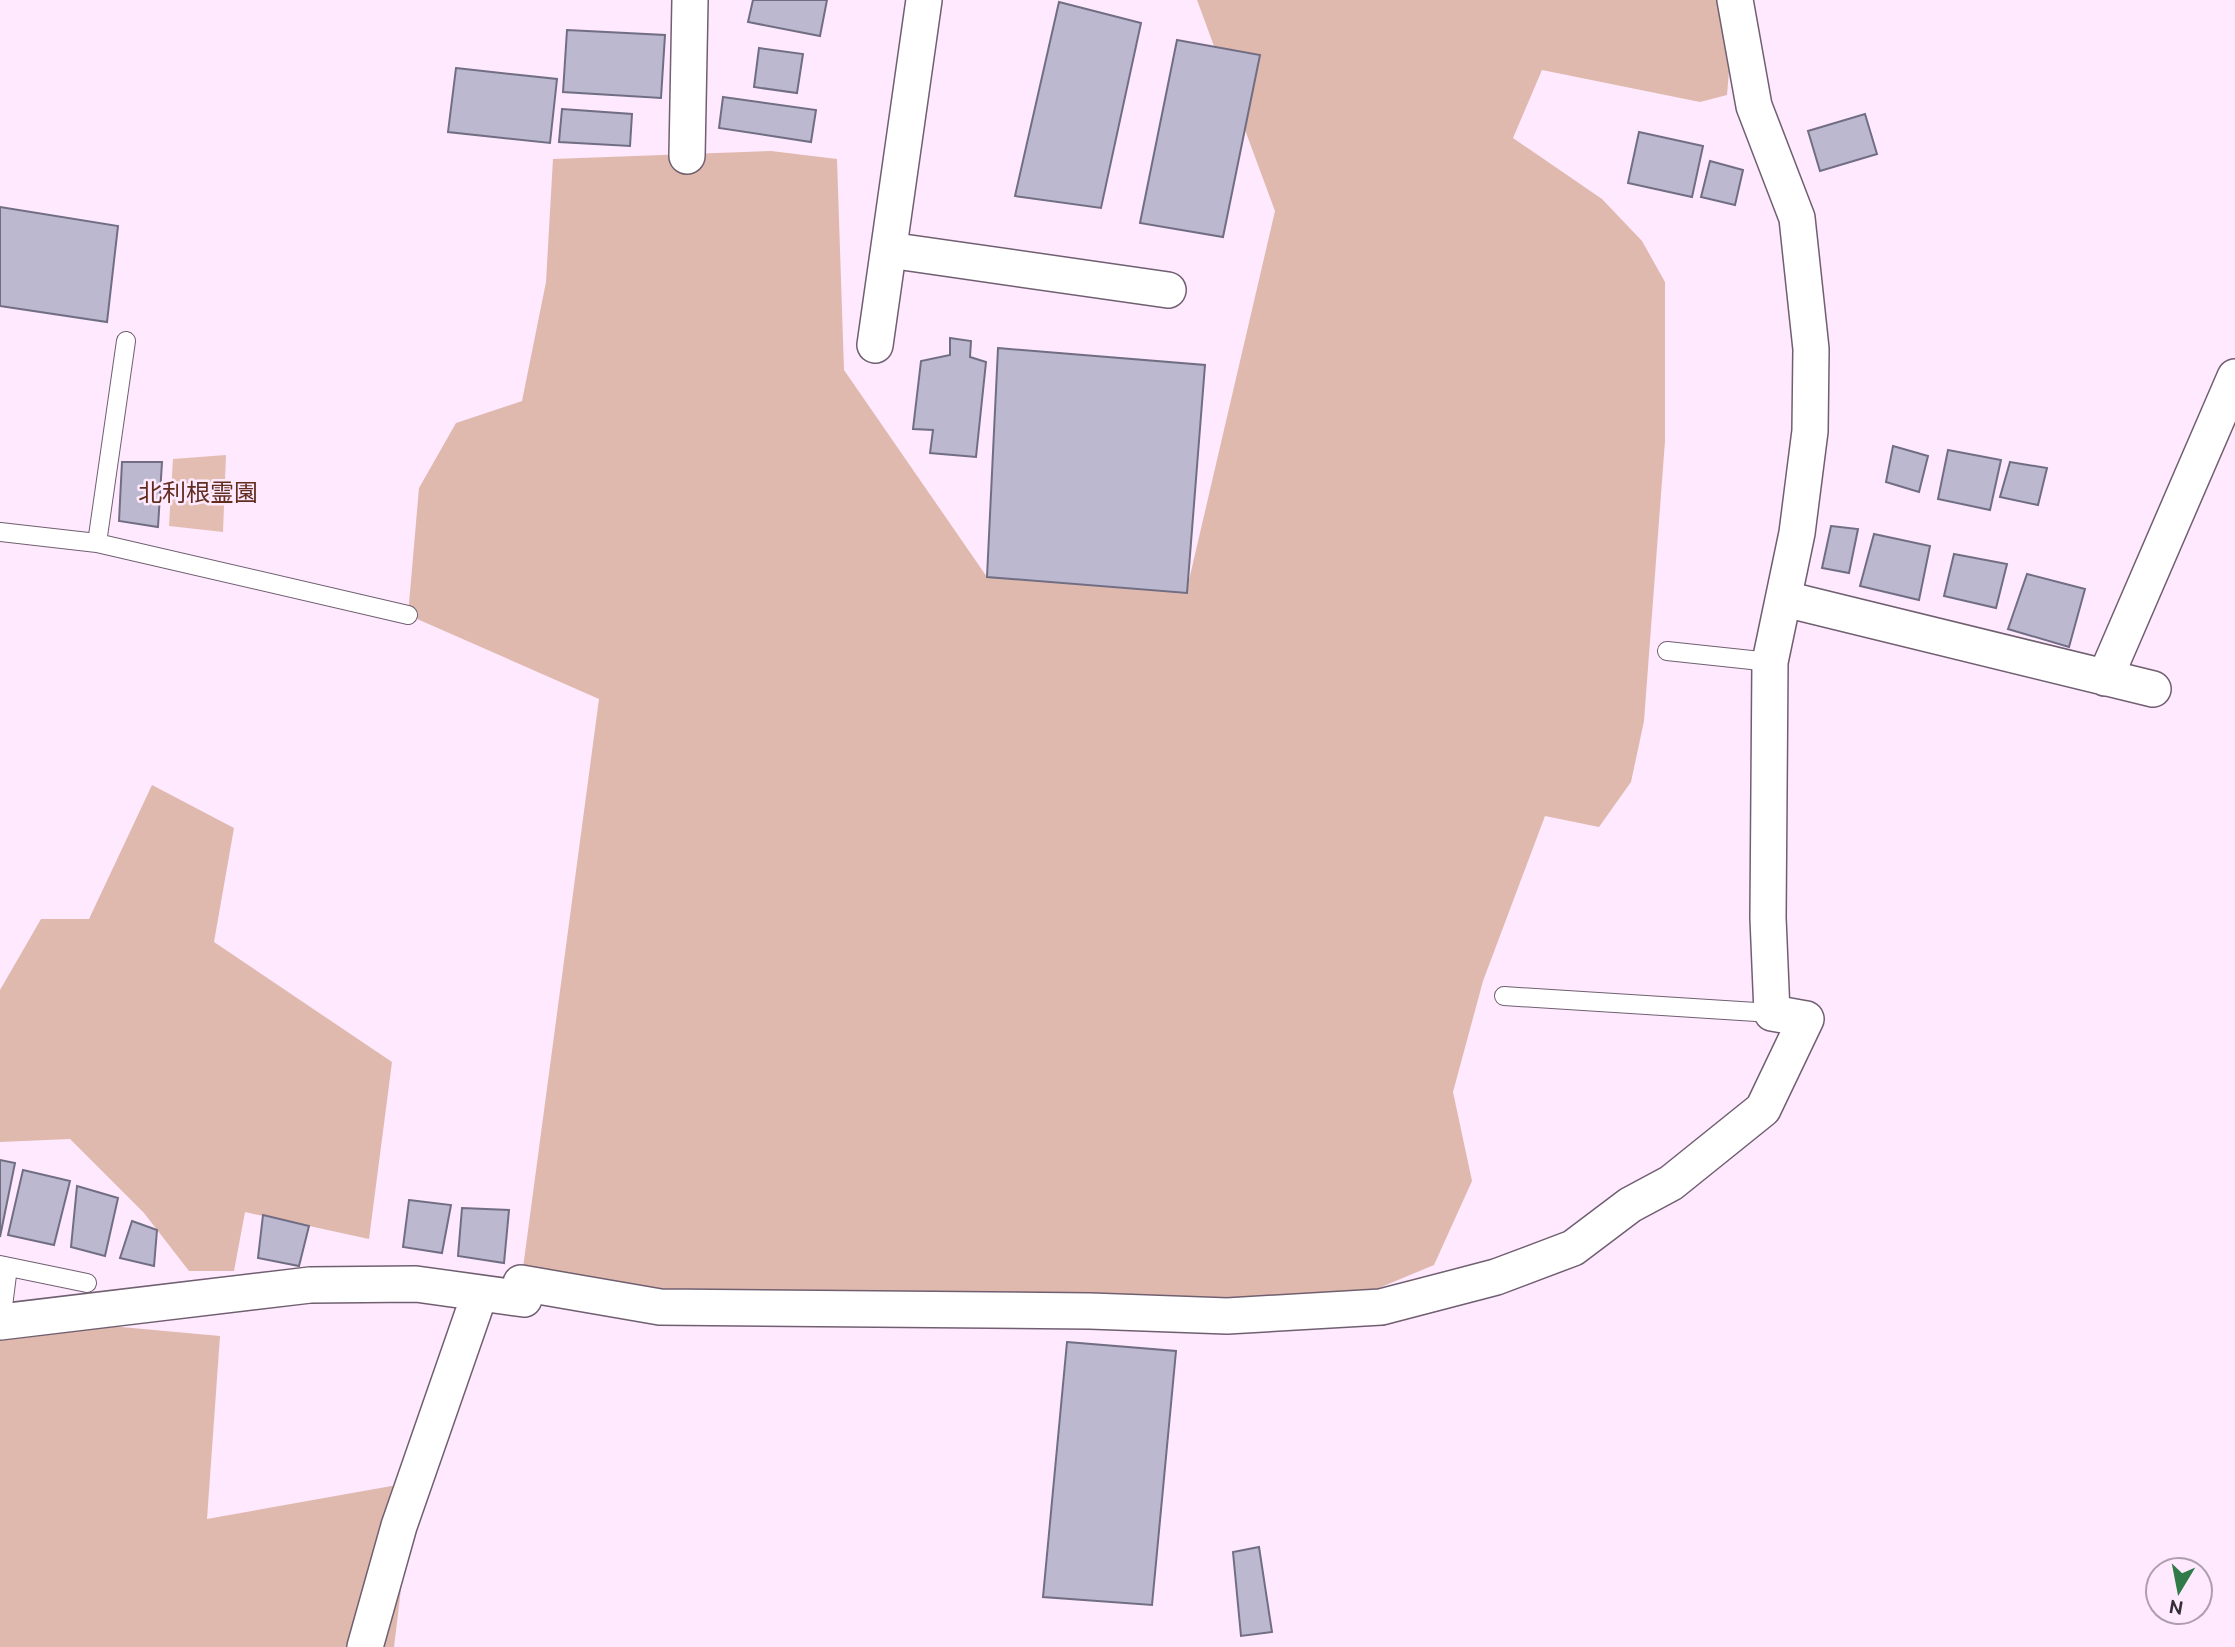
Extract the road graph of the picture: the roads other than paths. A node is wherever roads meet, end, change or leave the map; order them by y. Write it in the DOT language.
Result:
graph roads {
  1 [pos="690,0"];
  2 [pos="924,0"];
  3 [pos="1735,0"];
  4 [pos="687,156"];
  5 [pos="889,250"];
  6 [pos="1168,290"];
  7 [pos="126,341"];
  8 [pos="875,345"];
  9 [pos="2235,377"];
  10 [pos="0,532"];
  11 [pos="97,543"];
  12 [pos="1786,599"];
  13 [pos="408,615"];
  14 [pos="1667,651"];
  15 [pos="1770,662"];
  16 [pos="2105,678"];
  17 [pos="2153,689"];
  18 [pos="1504,996"];
  19 [pos="1772,1013"];
  20 [pos="4,1266"];
  21 [pos="88,1283"];
  22 [pos="480,1293"];
  23 [pos="0,1322"];
  24 [pos="365,1647"];
  1 -- 4 [label="street"];
  2 -- 5 [label="street"];
  3 -- 12 [label="street"];
  5 -- 6 [label="street"];
  5 -- 8 [label="street"];
  7 -- 11 [label="lane"];
  9 -- 16 [label="street"];
  10 -- 11 [label="lane"];
  11 -- 13 [label="lane"];
  12 -- 15 [label="street"];
  12 -- 16 [label="street"];
  14 -- 15 [label="lane"];
  15 -- 19 [label="street"];
  16 -- 17 [label="street"];
  18 -- 19 [label="lane"];
  19 -- 22 [label="street"];
  20 -- 21 [label="lane"];
  20 -- 23 [label="lane"];
  22 -- 23 [label="street"];
  22 -- 24 [label="street"];
}
